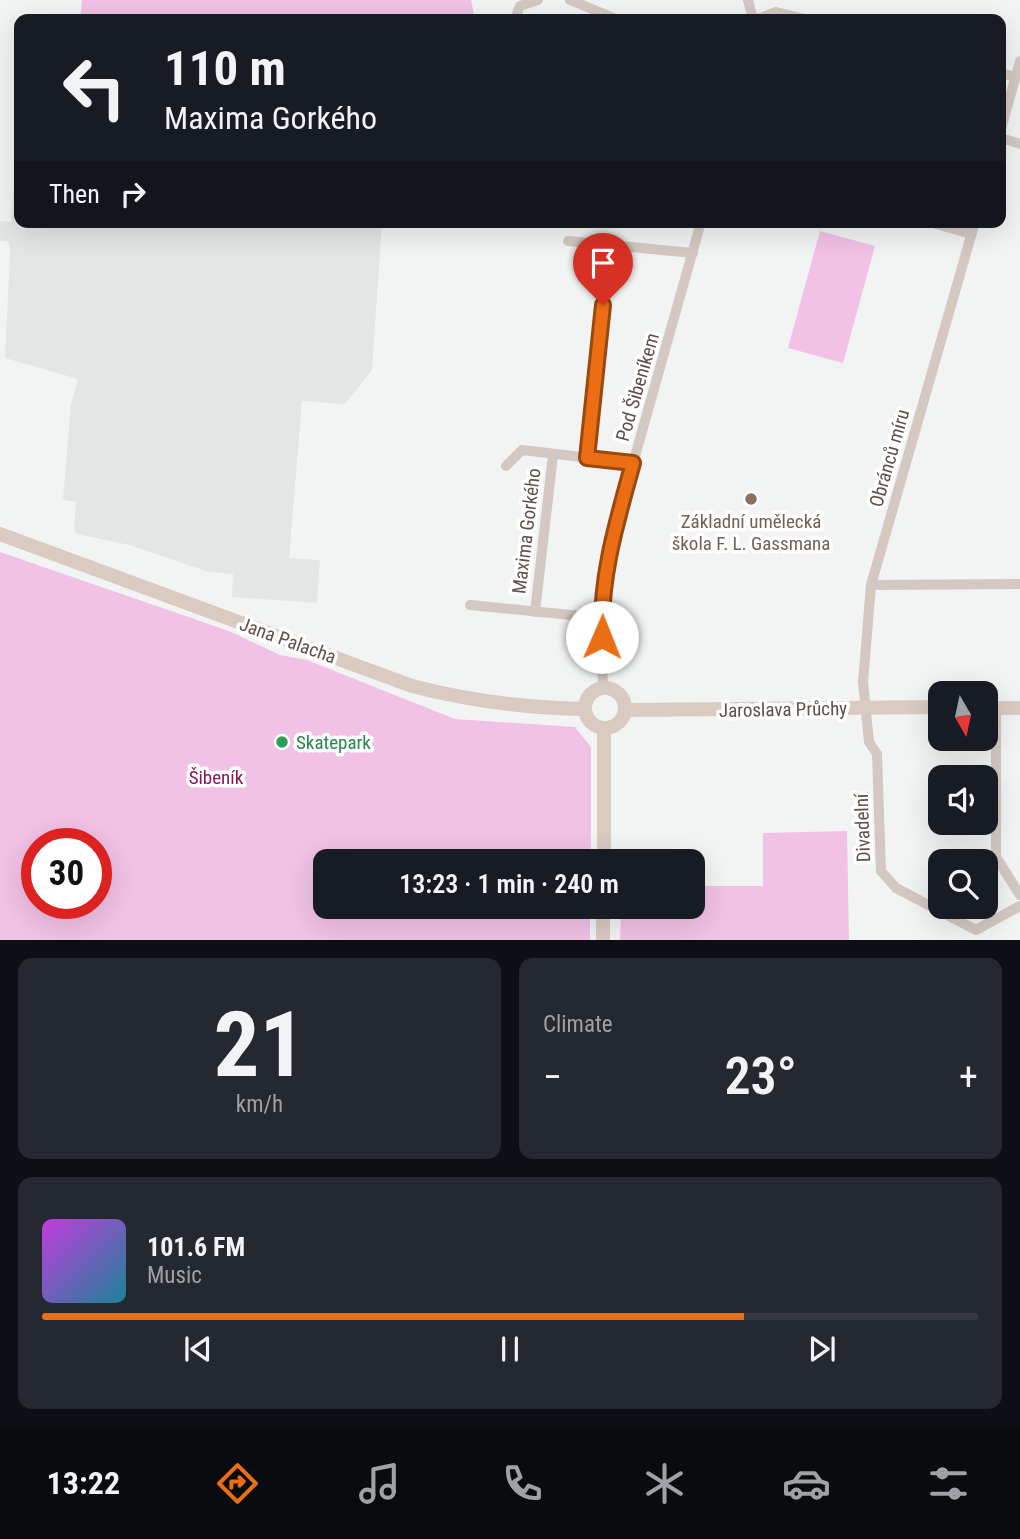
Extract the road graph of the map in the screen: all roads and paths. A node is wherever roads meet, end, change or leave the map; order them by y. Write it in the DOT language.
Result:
graph roads {
  1 [pos="538,0"];
  2 [pos="570,0"];
  3 [pos="517,14"];
  4 [pos="604,14"];
  5 [pos="1020,61"];
  6 [pos="1006,74"];
  7 [pos="1016,77"];
  8 [pos="1006,112"];
  9 [pos="699,228"];
  10 [pos="950,228"];
  11 [pos="973,228"];
  12 [pos="971,234"];
  13 [pos="568,241"];
  14 [pos="609,245"];
  15 [pos="693,253"];
  16 [pos="553,455"];
  17 [pos="587,458"];
  18 [pos="633,463"];
  19 [pos="506,466"];
  20 [pos="0,534"];
  21 [pos="871,584"];
  22 [pos="1020,584"];
  23 [pos="470,606"];
  24 [pos="535,612"];
  25 [pos="601,618"];
  26 [pos="603,687"];
  27 [pos="928,707"];
  28 [pos="866,708"];
  29 [pos="998,708"];
  30 [pos="1020,708"];
  31 [pos="585,709"];
  32 [pos="626,710"];
  33 [pos="604,728"];
  34 [pos="997,751"];
  35 [pos="604,849"];
  36 [pos="1020,895"];
  37 [pos="1020,906"];
  38 [pos="603,919"];
  39 [pos="603,940"];
  1 -- 3 [label="street"];
  2 -- 4 [label="street"];
  5 -- 7 [label="street"];
  6 -- 7 [label="street"];
  7 -- 8 [label="street"];
  9 -- 15 [label="street, Pod Šibeníkem"];
  10 -- 12 [label="street"];
  11 -- 12 [label="street, Obránců míru"];
  12 -- 21 [label="street, Obránců míru"];
  13 -- 14 [label="street"];
  14 -- 15 [label="street"];
  14 -- 17 [label="street"];
  15 -- 18 [label="street, Pod Šibeníkem"];
  16 -- 17 [label="street, Maxima Gorkého"];
  16 -- 19 [label="street, Maxima Gorkého"];
  16 -- 24 [label="street, Maxima Gorkého"];
  17 -- 18 [label="street, Maxima Gorkého"];
  18 -- 25 [label="street, Pod Šibeníkem"];
  20 -- 31 [label="street, Jana Palacha"];
  21 -- 22 [label="street"];
  21 -- 28 [label="street, Obránců míru"];
  23 -- 24 [label="street, Maxima Gorkého"];
  24 -- 25 [label="street, Maxima Gorkého"];
  25 -- 26 [label="street, Pod Šibeníkem"];
  26 -- 31 [label="street"];
  26 -- 32 [label="street"];
  27 -- 28 [label="street, Jaroslava Průchy"];
  28 -- 32 [label="street, Jaroslava Průchy"];
  28 -- 37 [label="street, Divadelní"];
  29 -- 30 [label="street"];
  31 -- 33 [label="street"];
  32 -- 33 [label="street"];
  33 -- 35 [label="street"];
  34 -- 36 [label="street"];
  38 -- 39 [label="street"];
}
